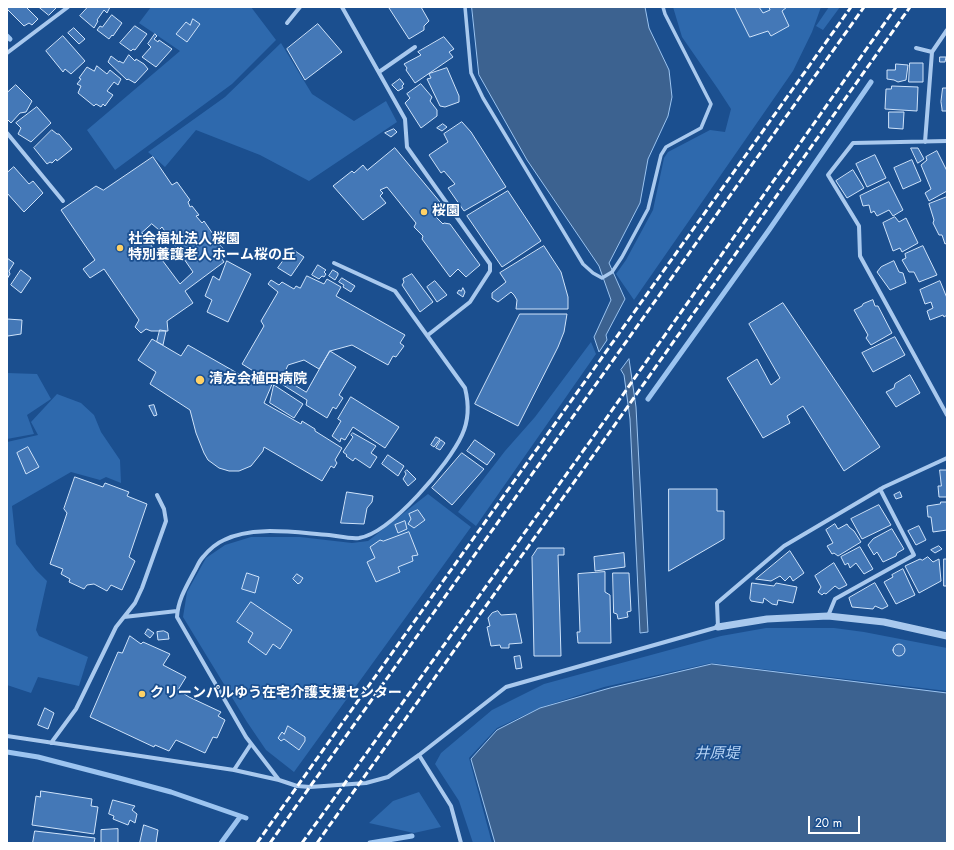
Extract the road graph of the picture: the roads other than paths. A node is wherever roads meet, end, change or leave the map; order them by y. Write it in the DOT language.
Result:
graph roads {
  1 [pos="68,7"];
  2 [pos="300,7"];
  3 [pos="342,7"];
  4 [pos="465,7"];
  5 [pos="663,7"];
  6 [pos="287,23"];
  7 [pos="947,30"];
  8 [pos="415,47"];
  9 [pos="916,48"];
  10 [pos="932,52"];
  11 [pos="7,53"];
  12 [pos="379,72"];
  13 [pos="7,133"];
  14 [pos="925,142"];
  15 [pos="946,142"];
  16 [pos="63,201"];
  17 [pos="334,262"];
  18 [pos="428,335"];
  19 [pos="947,414"];
  20 [pos="947,458"];
  21 [pos="880,489"];
  22 [pos="157,495"];
  23 [pos="177,611"];
  24 [pos="828,616"];
  25 [pos="124,617"];
  26 [pos="718,628"];
  27 [pos="947,636"];
  28 [pos="7,736"];
  29 [pos="51,743"];
  30 [pos="251,744"];
  31 [pos="419,755"];
  32 [pos="234,770"];
  33 [pos="279,780"];
  34 [pos="461,843"];
  1 -- 11 [label="street"];
  2 -- 6 [label="street"];
  3 -- 12 [label="street"];
  4 -- 5 [label="street"];
  7 -- 10 [label="street"];
  8 -- 12 [label="street"];
  9 -- 10 [label="street"];
  10 -- 14 [label="street"];
  12 -- 18 [label="street"];
  13 -- 16 [label="street"];
  14 -- 15 [label="street"];
  14 -- 19 [label="street"];
  17 -- 18 [label="street"];
  18 -- 23 [label="street"];
  20 -- 21 [label="street"];
  21 -- 24 [label="street"];
  21 -- 26 [label="street"];
  22 -- 25 [label="street"];
  23 -- 25 [label="street"];
  23 -- 30 [label="street"];
  24 -- 26 [label="street"];
  24 -- 27 [label="street"];
  25 -- 29 [label="street"];
  26 -- 31 [label="street"];
  28 -- 29 [label="street"];
  29 -- 32 [label="street"];
  30 -- 32 [label="street"];
  30 -- 33 [label="street"];
  31 -- 33 [label="street"];
  31 -- 34 [label="street"];
  32 -- 33 [label="street"];
}
